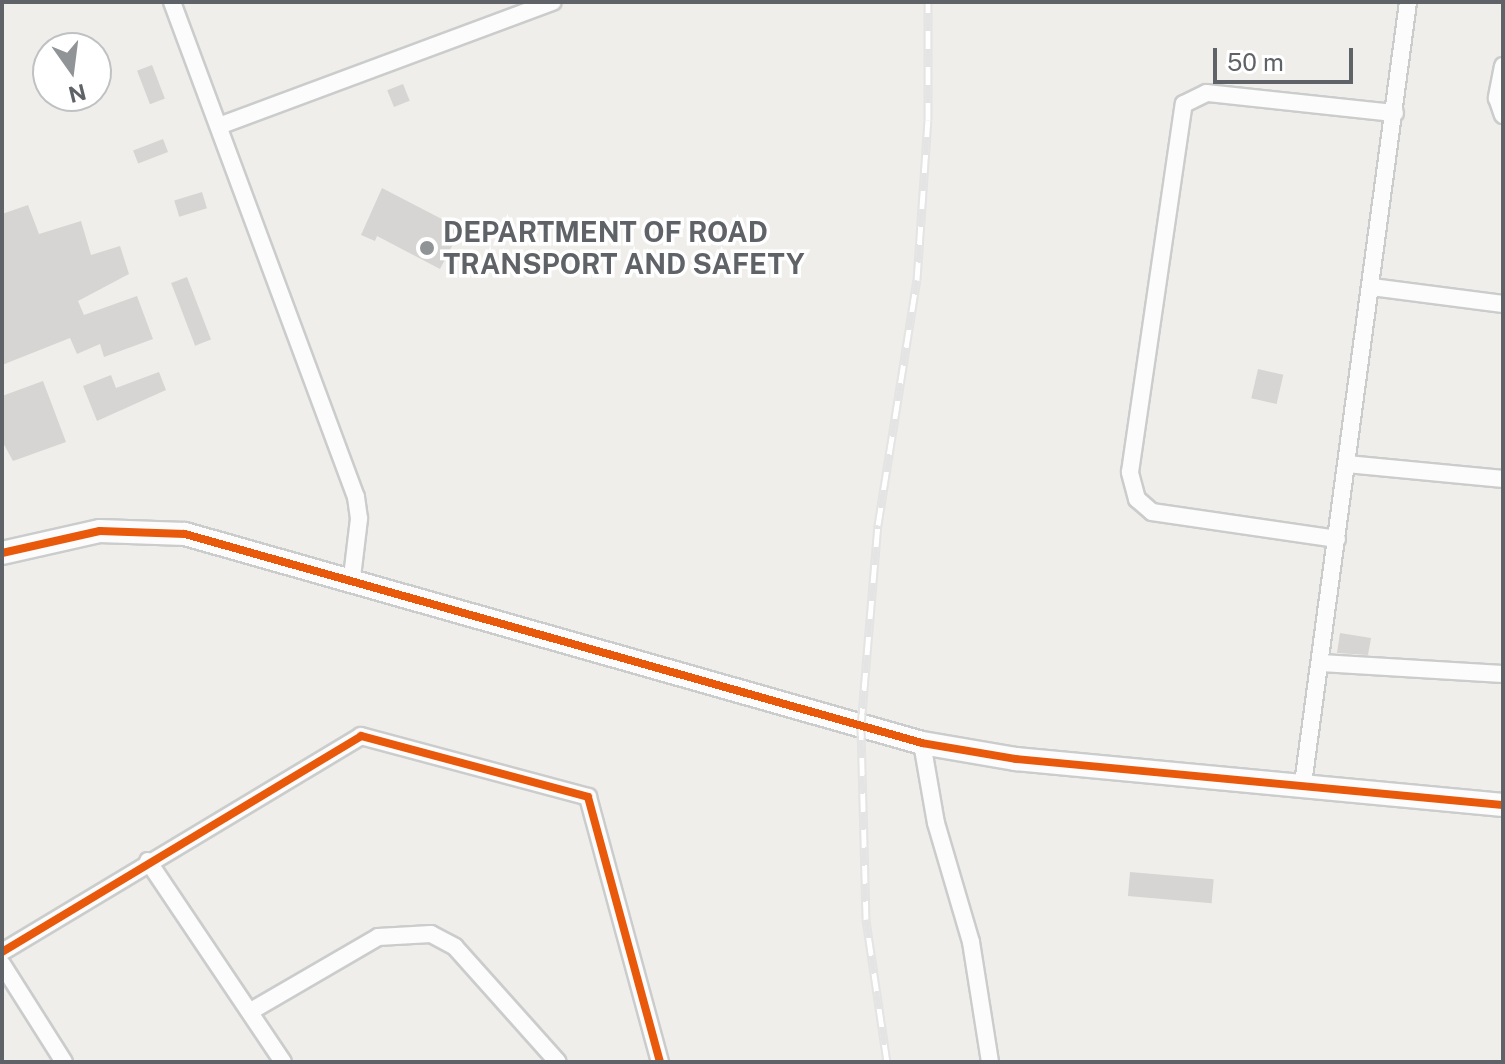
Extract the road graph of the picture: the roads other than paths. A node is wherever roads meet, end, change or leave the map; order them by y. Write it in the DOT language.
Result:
graph roads {
  1 [pos="172,2"];
  2 [pos="553,2"];
  3 [pos="1408,2"];
  4 [pos="1503,66"];
  5 [pos="1395,113"];
  6 [pos="1503,115"];
  7 [pos="219,126"];
  8 [pos="1372,287"];
  9 [pos="1503,304"];
  10 [pos="1347,464"];
  11 [pos="1503,479"];
  12 [pos="1337,539"];
  13 [pos="2,553"];
  14 [pos="352,577"];
  15 [pos="1321,663"];
  16 [pos="1503,674"];
  17 [pos="922,743"];
  18 [pos="1303,784"];
  19 [pos="1503,805"];
  20 [pos="148,861"];
  21 [pos="2,952"];
  22 [pos="2,964"];
  23 [pos="251,1011"];
  24 [pos="553,1060"];
  25 [pos="64,1062"];
  26 [pos="283,1062"];
  27 [pos="660,1062"];
  28 [pos="990,1062"];
  1 -- 7 [label="street"];
  2 -- 7 [label="street"];
  3 -- 5 [label="street"];
  4 -- 6 [label="street"];
  5 -- 8 [label="street"];
  5 -- 12 [label="street"];
  7 -- 14 [label="street"];
  8 -- 9 [label="street"];
  8 -- 10 [label="street"];
  10 -- 11 [label="street"];
  10 -- 12 [label="street"];
  12 -- 15 [label="street"];
  13 -- 14 [label="street"];
  14 -- 17 [label="street"];
  15 -- 16 [label="street"];
  15 -- 18 [label="street"];
  17 -- 18 [label="street"];
  17 -- 28 [label="street"];
  18 -- 19 [label="street"];
  20 -- 21 [label="street"];
  20 -- 23 [label="street"];
  20 -- 27 [label="street"];
  22 -- 25 [label="street"];
  23 -- 24 [label="street"];
  23 -- 26 [label="street"];
}
